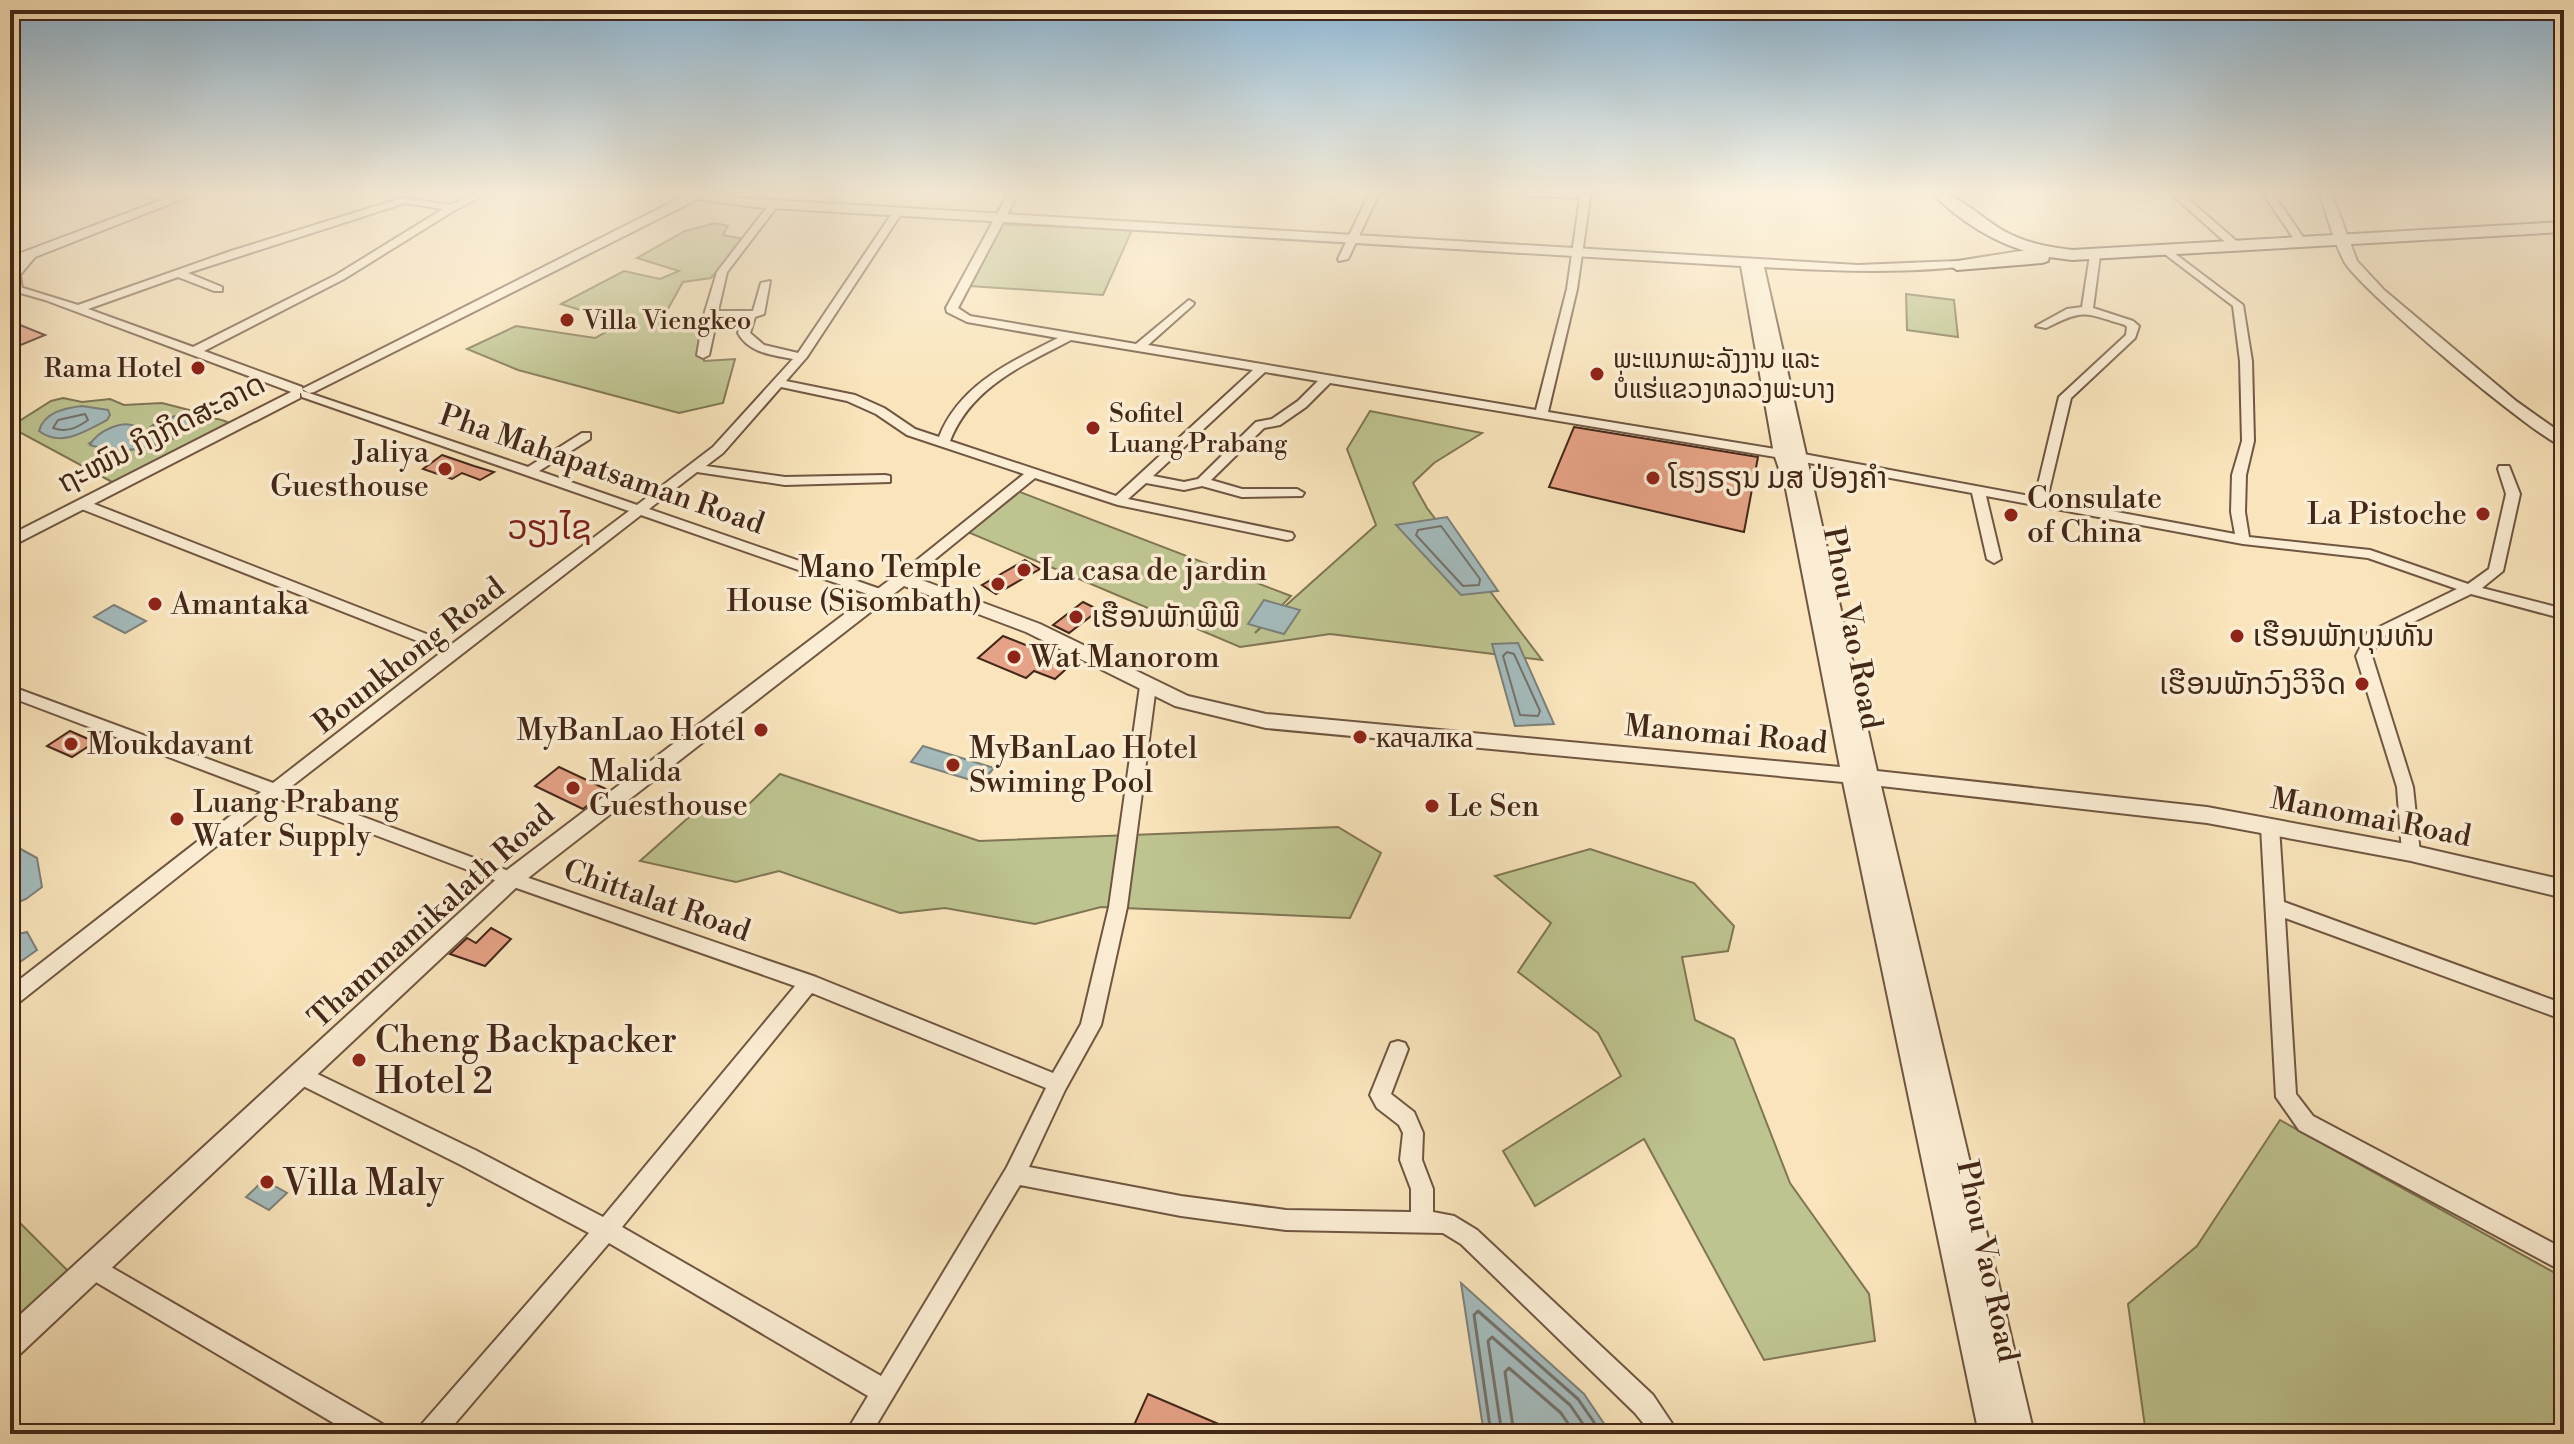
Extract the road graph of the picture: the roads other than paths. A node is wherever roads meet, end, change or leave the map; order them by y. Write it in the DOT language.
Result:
graph roads {
  1 [pos="29,259"];
  2 [pos="220,259"];
  3 [pos="369,259"];
  4 [pos="563,259"];
  5 [pos="732,259"];
  6 [pos="866,259"];
  7 [pos="977,259"];
  8 [pos="1577,259"];
  9 [pos="1716,259"];
  10 [pos="1982,259"];
  11 [pos="1984,259"];
  12 [pos="2022,259"];
  13 [pos="2094,259"];
  14 [pos="2178,259"];
  15 [pos="2350,259"];
  16 [pos="1754,262"];
  17 [pos="1957,265"];
  18 [pos="178,273"];
  19 [pos="766,283"];
  20 [pos="13,286"];
  21 [pos="218,289"];
  22 [pos="1189,303"];
  23 [pos="77,309"];
  24 [pos="2087,310"];
  25 [pos="747,313"];
  26 [pos="710,315"];
  27 [pos="2042,326"];
  28 [pos="1068,337"];
  29 [pos="1138,348"];
  30 [pos="193,352"];
  31 [pos="703,355"];
  32 [pos="801,357"];
  33 [pos="1262,368"];
  34 [pos="1326,380"];
  35 [pos="781,383"];
  36 [pos="302,392"];
  37 [pos="1541,415"];
  38 [pos="586,436"];
  39 [pos="2564,442"];
  40 [pos="943,443"];
  41 [pos="1790,456"];
  42 [pos="695,468"];
  43 [pos="2504,469"];
  44 [pos="530,471"];
  45 [pos="1032,474"];
  46 [pos="1142,478"];
  47 [pos="885,479"];
  48 [pos="1202,482"];
  49 [pos="1978,491"];
  50 [pos="1297,493"];
  51 [pos="1118,501"];
  52 [pos="2040,502"];
  53 [pos="84,505"];
  54 [pos="640,510"];
  55 [pos="1287,536"];
  56 [pos="2243,540"];
  57 [pos="10,542"];
  58 [pos="1994,559"];
  59 [pos="902,579"];
  60 [pos="2470,589"];
  61 [pos="881,594"];
  62 [pos="2564,614"];
  63 [pos="454,650"];
  64 [pos="1148,686"];
  65 [pos="10,691"];
  66 [pos="1860,776"];
  67 [pos="277,792"];
  68 [pos="2270,827"];
  69 [pos="2411,853"];
  70 [pos="511,879"];
  71 [pos="2564,889"];
  72 [pos="2276,907"];
  73 [pos="809,983"];
  74 [pos="10,998"];
  75 [pos="2564,1012"];
  76 [pos="1398,1049"];
  77 [pos="300,1075"];
  78 [pos="1058,1084"];
  79 [pos="1015,1174"];
  80 [pos="1422,1221"];
  81 [pos="606,1230"];
  82 [pos="2564,1261"];
  83 [pos="92,1267"];
  84 [pos="10,1344"];
  85 [pos="885,1392"];
  86 [pos="375,1434"];
  87 [pos="430,1434"];
  88 [pos="857,1434"];
  89 [pos="1667,1434"];
  90 [pos="1994,1434"];
  91 [pos="2019,1434"];
  1 -- 20 [label="street"];
  2 -- 18 [label="street"];
  3 -- 30 [label="street"];
  4 -- 36 [label="street, ຖະໜົນ ກິງກິດສະລາດ"];
  5 -- 26 [label="street"];
  6 -- 32 [label="street, Bounkhong Road"];
  7 -- 28 [label="street"];
  8 -- 37 [label="street"];
  9 -- 16 [label="street"];
  10 -- 17 [label="street"];
  11 -- 17 [label="street"];
  12 -- 17 [label="main road"];
  13 -- 24 [label="street"];
  14 -- 56 [label="street"];
  15 -- 39 [label="street"];
  16 -- 17 [label="street"];
  16 -- 41 [label="street, Phou Vao Road"];
  18 -- 21 [label="street"];
  18 -- 23 [label="street"];
  19 -- 25 [label="street"];
  20 -- 23 [label="street, Pha Mahapatsaman Road"];
  22 -- 29 [label="street"];
  23 -- 30 [label="street, Pha Mahapatsaman Road"];
  24 -- 27 [label="street"];
  24 -- 52 [label="street"];
  25 -- 26 [label="street"];
  25 -- 32 [label="street"];
  26 -- 31 [label="street"];
  28 -- 29 [label="street"];
  28 -- 40 [label="street"];
  29 -- 33 [label="street"];
  30 -- 36 [label="street, Pha Mahapatsaman Road"];
  32 -- 35 [label="street, Bounkhong Road"];
  33 -- 34 [label="street"];
  33 -- 46 [label="street"];
  34 -- 37 [label="street"];
  34 -- 48 [label="street"];
  35 -- 40 [label="street"];
  35 -- 42 [label="street, Bounkhong Road"];
  36 -- 44 [label="street, Pha Mahapatsaman Road"];
  36 -- 53 [label="street, ຖະໜົນ ກິງກິດສະລາດ"];
  37 -- 41 [label="street"];
  38 -- 44 [label="street"];
  40 -- 45 [label="street"];
  41 -- 49 [label="street"];
  41 -- 66 [label="street, Phou Vao Road"];
  42 -- 47 [label="street"];
  42 -- 54 [label="street, Bounkhong Road"];
  43 -- 60 [label="street"];
  44 -- 54 [label="street, Pha Mahapatsaman Road"];
  45 -- 51 [label="street"];
  45 -- 59 [label="street, Thammamikalath Road"];
  46 -- 48 [label="street"];
  46 -- 51 [label="street"];
  48 -- 50 [label="street"];
  49 -- 52 [label="street"];
  49 -- 58 [label="street"];
  51 -- 55 [label="street"];
  52 -- 56 [label="street"];
  53 -- 57 [label="street, ຖະໜົນ ກິງກິດສະລາດ"];
  53 -- 63 [label="street"];
  54 -- 61 [label="street, Pha Mahapatsaman Road"];
  54 -- 63 [label="street, Bounkhong Road"];
  56 -- 60 [label="street"];
  59 -- 61 [label="street, Thammamikalath Road"];
  59 -- 64 [label="street, Manomai Road"];
  60 -- 62 [label="street"];
  60 -- 69 [label="street"];
  61 -- 70 [label="street, Thammamikalath Road"];
  63 -- 67 [label="street, Bounkhong Road"];
  64 -- 66 [label="street, Manomai Road"];
  64 -- 78 [label="street"];
  65 -- 67 [label="street, Chittalat Road"];
  66 -- 68 [label="street, Manomai Road"];
  66 -- 90 [label="street, Phou Vao Road"];
  66 -- 91 [label="street, Phou Vao Road"];
  67 -- 70 [label="street, Chittalat Road"];
  67 -- 74 [label="street, Bounkhong Road"];
  68 -- 69 [label="street, Manomai Road"];
  68 -- 72 [label="street"];
  69 -- 71 [label="street, Manomai Road"];
  70 -- 73 [label="street, Chittalat Road"];
  70 -- 77 [label="street, Thammamikalath Road"];
  72 -- 75 [label="street"];
  72 -- 82 [label="street"];
  73 -- 78 [label="street, Chittalat Road"];
  73 -- 81 [label="street"];
  76 -- 80 [label="street"];
  77 -- 81 [label="street"];
  77 -- 83 [label="street, Thammamikalath Road"];
  78 -- 79 [label="street"];
  79 -- 80 [label="street"];
  79 -- 85 [label="street"];
  80 -- 89 [label="street"];
  81 -- 85 [label="street"];
  81 -- 87 [label="street"];
  83 -- 84 [label="street, Thammamikalath Road"];
  83 -- 86 [label="street"];
  85 -- 88 [label="street"];
}
